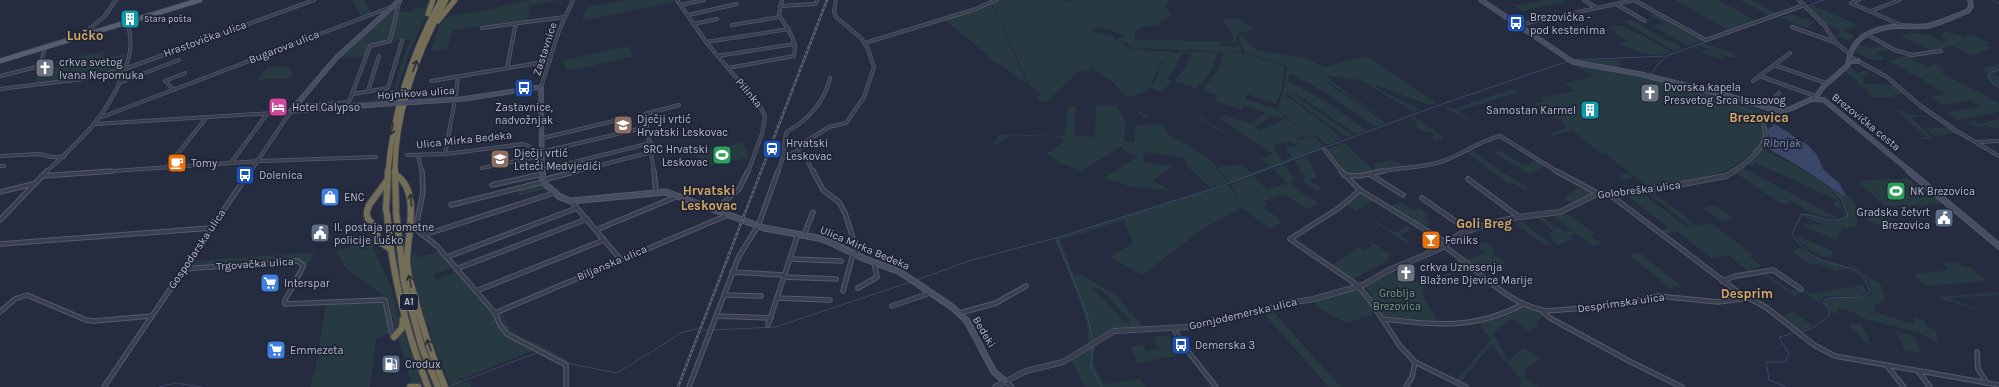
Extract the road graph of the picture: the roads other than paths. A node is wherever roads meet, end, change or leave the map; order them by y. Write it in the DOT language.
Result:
graph roads {
  1 [pos="116,0"];
  2 [pos="200,0"];
  3 [pos="314,0"];
  4 [pos="433,0"];
  5 [pos="440,0"];
  6 [pos="446,0"];
  7 [pos="455,0"];
  8 [pos="573,0"];
  9 [pos="677,0"];
  10 [pos="704,0"];
  11 [pos="782,0"];
  12 [pos="818,0"];
  13 [pos="836,0"];
  14 [pos="996,0"];
  15 [pos="1481,0"];
  16 [pos="1584,0"];
  17 [pos="1635,0"];
  18 [pos="1799,0"];
  19 [pos="1859,0"];
  20 [pos="1900,0"];
  21 [pos="1970,0"];
  22 [pos="400,1"];
  23 [pos="737,4"];
  24 [pos="1616,4"];
  25 [pos="680,5"];
  26 [pos="394,6"];
  27 [pos="780,6"];
  28 [pos="1805,6"];
  29 [pos="1597,8"];
  30 [pos="1871,11"];
  31 [pos="688,15"];
  32 [pos="565,17"];
  33 [pos="780,17"];
  34 [pos="717,19"];
  35 [pos="1645,21"];
  36 [pos="127,23"];
  37 [pos="516,23"];
  38 [pos="693,24"];
  39 [pos="732,25"];
  40 [pos="1518,25"];
  41 [pos="1903,26"];
  42 [pos="1792,27"];
  43 [pos="482,28"];
  44 [pos="789,29"];
  45 [pos="90,32"];
  46 [pos="1866,34"];
  47 [pos="402,41"];
  48 [pos="706,42"];
  49 [pos="1836,42"];
  50 [pos="865,43"];
  51 [pos="795,44"];
  52 [pos="45,48"];
  53 [pos="421,50"];
  54 [pos="1941,51"];
  55 [pos="1790,53"];
  56 [pos="1849,54"];
  57 [pos="378,56"];
  58 [pos="717,56"];
  59 [pos="179,60"];
  60 [pos="0,61"];
  61 [pos="550,61"];
  62 [pos="1849,61"];
  63 [pos="1858,61"];
  64 [pos="1774,65"];
  65 [pos="408,67"];
  66 [pos="507,68"];
  67 [pos="728,68"];
  68 [pos="126,69"];
  69 [pos="185,73"];
  70 [pos="0,76"];
  71 [pos="1760,76"];
  72 [pos="458,77"];
  73 [pos="830,78"];
  74 [pos="430,81"];
  75 [pos="1753,81"];
  76 [pos="121,82"];
  77 [pos="1826,84"];
  78 [pos="541,87"];
  79 [pos="0,89"];
  80 [pos="174,90"];
  81 [pos="368,91"];
  82 [pos="1818,92"];
  83 [pos="1779,93"];
  84 [pos="353,94"];
  85 [pos="456,94"];
  86 [pos="1815,97"];
  87 [pos="1826,101"];
  88 [pos="454,104"];
  89 [pos="679,105"];
  90 [pos="1765,107"];
  91 [pos="292,110"];
  92 [pos="1780,111"];
  93 [pos="266,114"];
  94 [pos="102,117"];
  95 [pos="206,118"];
  96 [pos="622,119"];
  97 [pos="96,124"];
  98 [pos="647,127"];
  99 [pos="543,138"];
  100 [pos="1999,141"];
  101 [pos="1977,142"];
  102 [pos="651,143"];
  103 [pos="1324,149"];
  104 [pos="797,151"];
  105 [pos="652,152"];
  106 [pos="445,154"];
  107 [pos="541,154"];
  108 [pos="408,155"];
  109 [pos="418,155"];
  110 [pos="0,156"];
  111 [pos="1999,156"];
  112 [pos="64,157"];
  113 [pos="376,157"];
  114 [pos="783,157"];
  115 [pos="257,162"];
  116 [pos="231,163"];
  117 [pos="167,167"];
  118 [pos="482,168"];
  119 [pos="542,172"];
  120 [pos="396,175"];
  121 [pos="1344,175"];
  122 [pos="1371,175"];
  123 [pos="42,176"];
  124 [pos="1468,179"];
  125 [pos="543,181"];
  126 [pos="386,182"];
  127 [pos="33,184"];
  128 [pos="492,185"];
  129 [pos="1360,190"];
  130 [pos="0,192"];
  131 [pos="656,192"];
  132 [pos="554,193"];
  133 [pos="1599,194"];
  134 [pos="1609,194"];
  135 [pos="680,196"];
  136 [pos="1403,196"];
  137 [pos="1422,198"];
  138 [pos="571,202"];
  139 [pos="451,205"];
  140 [pos="577,208"];
  141 [pos="716,209"];
  142 [pos="813,212"];
  143 [pos="729,214"];
  144 [pos="1519,217"];
  145 [pos="587,219"];
  146 [pos="0,220"];
  147 [pos="758,226"];
  148 [pos="212,228"];
  149 [pos="596,230"];
  150 [pos="1468,230"];
  151 [pos="798,234"];
  152 [pos="424,235"];
  153 [pos="804,235"];
  154 [pos="604,240"];
  155 [pos="0,244"];
  156 [pos="1445,244"];
  157 [pos="1999,246"];
  158 [pos="390,248"];
  159 [pos="855,254"];
  160 [pos="447,257"];
  161 [pos="790,259"];
  162 [pos="621,260"];
  163 [pos="841,261"];
  164 [pos="874,262"];
  165 [pos="183,269"];
  166 [pos="456,269"];
  167 [pos="732,272"];
  168 [pos="784,276"];
  169 [pos="836,279"];
  170 [pos="1722,280"];
  171 [pos="915,281"];
  172 [pos="1026,286"];
  173 [pos="1359,287"];
  174 [pos="858,288"];
  175 [pos="1801,288"];
  176 [pos="476,291"];
  177 [pos="843,291"];
  178 [pos="932,293"];
  179 [pos="724,295"];
  180 [pos="760,296"];
  181 [pos="777,298"];
  182 [pos="1746,298"];
  183 [pos="830,300"];
  184 [pos="1524,304"];
  185 [pos="892,306"];
  186 [pos="1542,311"];
  187 [pos="0,312"];
  188 [pos="495,313"];
  189 [pos="960,313"];
  190 [pos="404,315"];
  191 [pos="152,316"];
  192 [pos="716,316"];
  193 [pos="771,318"];
  194 [pos="1383,318"];
  195 [pos="768,325"];
  196 [pos="1173,328"];
  197 [pos="392,335"];
  198 [pos="1977,352"];
  199 [pos="1415,362"];
  200 [pos="1887,366"];
  201 [pos="1918,371"];
  202 [pos="1005,381"];
  203 [pos="1987,385"];
  204 [pos="1999,385"];
  205 [pos="441,386"];
  206 [pos="104,387"];
  207 [pos="410,387"];
  208 [pos="418,387"];
  209 [pos="428,387"];
  210 [pos="566,387"];
  211 [pos="689,387"];
  212 [pos="995,387"];
  213 [pos="1012,387"];
  214 [pos="1216,387"];
  215 [pos="1406,387"];
  216 [pos="1466,387"];
  217 [pos="1682,387"];
  218 [pos="1904,387"];
  219 [pos="1930,387"];
  1 -- 45 [label="street"];
  2 -- 36 [label="main road"];
  3 -- 68 [label="street, Hrastovička ulica"];
  4 -- 65 [label="highway"];
  5 -- 65 [label="highway, A1"];
  6 -- 53 [label="highway"];
  7 -- 53 [label="highway"];
  8 -- 32 [label="street, Zastavnice"];
  9 -- 25 [label="street, Pilinka"];
  10 -- 25 [label="street"];
  11 -- 27 [label="street"];
  12 -- 27 [label="street"];
  13 -- 50 [label="street"];
  14 -- 50 [label="street"];
  15 -- 40 [label="main road"];
  16 -- 29 [label="street"];
  17 -- 24 [label="street"];
  17 -- 28 [label="street"];
  18 -- 28 [label="street"];
  19 -- 30 [label="street"];
  20 -- 30 [label="street"];
  21 -- 41 [label="main road"];
  22 -- 26 [label="main road"];
  22 -- 84 [label="street"];
  23 -- 31 [label="street"];
  24 -- 29 [label="street"];
  24 -- 35 [label="street"];
  25 -- 31 [label="street, Pilinka"];
  26 -- 80 [label="street, Bugarova ulica"];
  26 -- 91 [label="main road"];
  27 -- 33 [label="street"];
  28 -- 49 [label="street"];
  29 -- 40 [label="street"];
  30 -- 41 [label="street"];
  31 -- 38 [label="street, Pilinka"];
  32 -- 37 [label="street"];
  32 -- 61 [label="street, Zastavnice"];
  33 -- 39 [label="street"];
  33 -- 44 [label="street"];
  34 -- 38 [label="street"];
  36 -- 45 [label="main road"];
  36 -- 68 [label="street"];
  37 -- 43 [label="street"];
  37 -- 66 [label="street"];
  38 -- 48 [label="street, Pilinka"];
  40 -- 90 [label="main road"];
  41 -- 46 [label="main road"];
  42 -- 49 [label="street"];
  44 -- 48 [label="street"];
  44 -- 51 [label="street"];
  45 -- 52 [label="main road"];
  46 -- 54 [label="street"];
  46 -- 56 [label="main road"];
  47 -- 81 [label="street"];
  48 -- 58 [label="street, Pilinka"];
  49 -- 56 [label="street"];
  50 -- 104 [label="street"];
  51 -- 58 [label="street"];
  51 -- 67 [label="street"];
  52 -- 60 [label="main road"];
  52 -- 70 [label="street"];
  120 -- 53 [label="highway, A1, one-way"];
  55 -- 64 [label="street"];
  56 -- 62 [label="main road"];
  56 -- 63 [label="street"];
  57 -- 81 [label="street"];
  58 -- 67 [label="street, Pilinka"];
  59 -- 76 [label="street"];
  61 -- 66 [label="street"];
  61 -- 78 [label="street, Zastavnice"];
  62 -- 63 [label="main road"];
  62 -- 77 [label="main road"];
  63 -- 101 [label="street"];
  64 -- 71 [label="street"];
  64 -- 77 [label="street"];
  65 -- 126 [label="highway, A1, one-way"];
  66 -- 72 [label="street"];
  67 -- 141 [label="street, Pilinka"];
  68 -- 76 [label="street"];
  68 -- 79 [label="street, Hrastovička ulica"];
  69 -- 80 [label="street"];
  71 -- 75 [label="street"];
  71 -- 86 [label="street"];
  72 -- 74 [label="street"];
  72 -- 85 [label="street"];
  73 -- 114 [label="street"];
  76 -- 94 [label="street"];
  77 -- 82 [label="main road"];
  78 -- 91 [label="main road, Hojnikova ulica, bridge"];
  78 -- 99 [label="main road, Zastavnice"];
  80 -- 94 [label="street, Bugarova ulica"];
  81 -- 84 [label="street"];
  82 -- 86 [label="main road"];
  82 -- 87 [label="main road"];
  83 -- 90 [label="street"];
  84 -- 91 [label="street"];
  86 -- 87 [label="main road, Brezovička cesta"];
  86 -- 92 [label="main road, Brezovička cesta"];
  87 -- 157 [label="main road, Brezovička cesta"];
  88 -- 106 [label="street"];
  89 -- 98 [label="street"];
  90 -- 92 [label="main road"];
  91 -- 93 [label="street, Hojnikova ulica"];
  91 -- 115 [label="street, Gospodarska ulica"];
  92 -- 134 [label="street, Golobreška ulica"];
  93 -- 95 [label="street, Hojnikova ulica"];
  93 -- 116 [label="street"];
  94 -- 97 [label="street"];
  95 -- 97 [label="street, Hojnikova ulica"];
  95 -- 117 [label="street"];
  96 -- 99 [label="street"];
  97 -- 112 [label="street"];
  98 -- 102 [label="street"];
  98 -- 107 [label="street"];
  99 -- 107 [label="main road, Zastavnice"];
  100 -- 101 [label="street"];
  101 -- 111 [label="street"];
  102 -- 105 [label="street"];
  102 -- 119 [label="street"];
  103 -- 121 [label="street, Desprimska ulica"];
  104 -- 114 [label="street"];
  104 -- 159 [label="street"];
  105 -- 125 [label="street"];
  105 -- 131 [label="street"];
  106 -- 107 [label="street, Ulica Mirka Bedeka"];
  106 -- 109 [label="street, Ulica Mirka Bedeka"];
  107 -- 118 [label="street"];
  107 -- 119 [label="main road"];
  108 -- 109 [label="street, Ulica Mirka Bedeka"];
  109 -- 152 [label="street"];
  110 -- 112 [label="street"];
  112 -- 123 [label="street"];
  113 -- 115 [label="street"];
  114 -- 147 [label="street"];
  115 -- 116 [label="street"];
  115 -- 148 [label="street, Gospodarska ulica"];
  116 -- 117 [label="street"];
  117 -- 123 [label="street"];
  119 -- 125 [label="main road"];
  119 -- 128 [label="street"];
  120 -- 205 [label="highway, A1"];
  205 -- 120 [label="highway, one-way"];
  121 -- 122 [label="street"];
  121 -- 129 [label="street, Desprimska ulica"];
  122 -- 133 [label="street"];
  122 -- 136 [label="street"];
  123 -- 127 [label="street"];
  124 -- 144 [label="street"];
  125 -- 132 [label="main road"];
  125 -- 139 [label="street"];
  126 -- 158 [label="highway, A1"];
  126 -- 158 [label="highway"];
  127 -- 130 [label="street"];
  127 -- 146 [label="street"];
  129 -- 156 [label="street, Desprimska ulica"];
  129 -- 173 [label="street"];
  131 -- 135 [label="main road, Ulica Mirka Bedeka"];
  131 -- 138 [label="main road, Ulica Mirka Bedeka"];
  132 -- 138 [label="main road"];
  132 -- 152 [label="street"];
  133 -- 134 [label="street, Golobreška ulica"];
  133 -- 144 [label="street, Golobreška ulica"];
  134 -- 170 [label="street"];
  135 -- 141 [label="main road, Ulica Mirka Bedeka"];
  135 -- 149 [label="street"];
  137 -- 150 [label="street"];
  138 -- 140 [label="street"];
  140 -- 145 [label="street"];
  140 -- 160 [label="street"];
  141 -- 143 [label="main road, Ulica Mirka Bedeka"];
  142 -- 153 [label="street"];
  143 -- 147 [label="main road, Ulica Mirka Bedeka"];
  143 -- 162 [label="street, Biljanska ulica"];
  144 -- 150 [label="street, Golobreška ulica"];
  145 -- 149 [label="street"];
  145 -- 166 [label="street"];
  147 -- 151 [label="main road, Ulica Mirka Bedeka"];
  147 -- 167 [label="street"];
  148 -- 155 [label="street"];
  148 -- 165 [label="street, Gospodarska ulica"];
  149 -- 154 [label="street"];
  150 -- 156 [label="street, Golobreška ulica"];
  151 -- 153 [label="main road, Ulica Mirka Bedeka"];
  151 -- 161 [label="street"];
  152 -- 160 [label="street"];
  153 -- 159 [label="main road, Ulica Mirka Bedeka"];
  154 -- 162 [label="street"];
  154 -- 176 [label="street"];
  156 -- 173 [label="street, Golobreška ulica"];
  156 -- 184 [label="street, Desprimska ulica"];
  158 -- 190 [label="highway, A1"];
  159 -- 164 [label="main road, Ulica Mirka Bedeka"];
  159 -- 177 [label="street"];
  160 -- 166 [label="street"];
  161 -- 163 [label="street"];
  161 -- 168 [label="street"];
  162 -- 188 [label="street, Biljanska ulica"];
  164 -- 171 [label="main road, Ulica Mirka Bedeka"];
  164 -- 174 [label="street"];
  165 -- 191 [label="street, Gospodarska ulica"];
  165 -- 197 [label="street, Trgovačka ulica"];
  166 -- 176 [label="street"];
  167 -- 168 [label="street"];
  167 -- 179 [label="street"];
  168 -- 169 [label="street"];
  168 -- 181 [label="street"];
  170 -- 175 [label="street"];
  170 -- 182 [label="street"];
  171 -- 178 [label="main road, Bedeki"];
  172 -- 189 [label="street"];
  173 -- 194 [label="street"];
  173 -- 196 [label="street, Gornjodemerska ulica"];
  176 -- 188 [label="street"];
  178 -- 185 [label="street"];
  178 -- 189 [label="main road, Bedeki"];
  179 -- 180 [label="street"];
  179 -- 192 [label="street"];
  181 -- 183 [label="street"];
  181 -- 193 [label="street"];
  182 -- 186 [label="street, Desprimska ulica"];
  182 -- 200 [label="street"];
  184 -- 186 [label="street, Desprimska ulica"];
  184 -- 194 [label="street"];
  186 -- 217 [label="street"];
  187 -- 191 [label="street"];
  188 -- 210 [label="street"];
  189 -- 202 [label="main road, Bedeki"];
  190 -- 197 [label="highway"];
  190 -- 209 [label="highway, A1"];
  191 -- 206 [label="street, Gospodarska ulica"];
  192 -- 193 [label="street"];
  192 -- 211 [label="street"];
  193 -- 195 [label="street"];
  194 -- 199 [label="street"];
  196 -- 202 [label="street, Gornjodemerska ulica"];
  196 -- 214 [label="street"];
  198 -- 203 [label="street"];
  199 -- 215 [label="street"];
  199 -- 216 [label="street"];
  200 -- 201 [label="street"];
  200 -- 218 [label="street"];
  201 -- 203 [label="street"];
  201 -- 219 [label="street"];
  202 -- 212 [label="street, Gornjodemerska ulica"];
  202 -- 213 [label="street, Bedeki"];
  203 -- 204 [label="street"];
  207 -- 208 [label="highway"];
}
